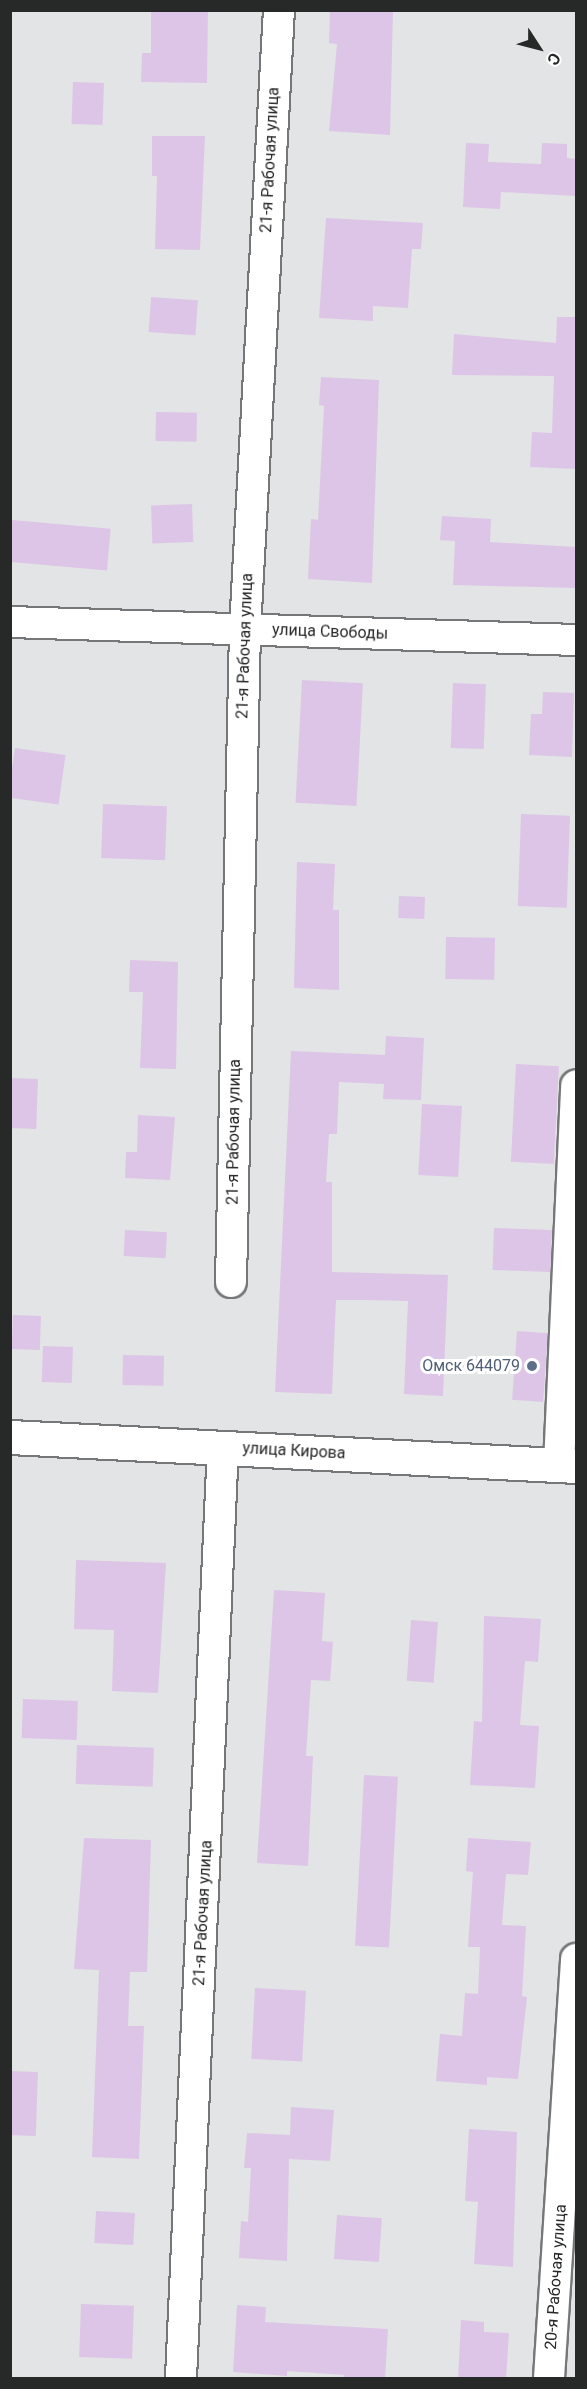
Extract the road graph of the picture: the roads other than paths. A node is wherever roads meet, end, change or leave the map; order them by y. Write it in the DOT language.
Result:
graph roads {
  1 [pos="279,10"];
  2 [pos="10,622"];
  3 [pos="245,629"];
  4 [pos="576,640"];
  5 [pos="576,1085"];
  6 [pos="231,1282"];
  7 [pos="10,1437"];
  8 [pos="223,1448"];
  9 [pos="568,1466"];
  10 [pos="576,1959"];
  11 [pos="181,2379"];
  12 [pos="549,2379"];
  1 -- 3 [label="street, 21-я Рабочая улица"];
  2 -- 3 [label="street, улица Свободы"];
  3 -- 4 [label="street, улица Свободы"];
  3 -- 6 [label="street, 21-я Рабочая улица"];
  5 -- 9 [label="street"];
  7 -- 8 [label="main road, улица Кирова"];
  8 -- 9 [label="main road, улица Кирова"];
  8 -- 11 [label="street, 21-я Рабочая улица"];
  10 -- 12 [label="street, 20-я Рабочая улица"];
}
